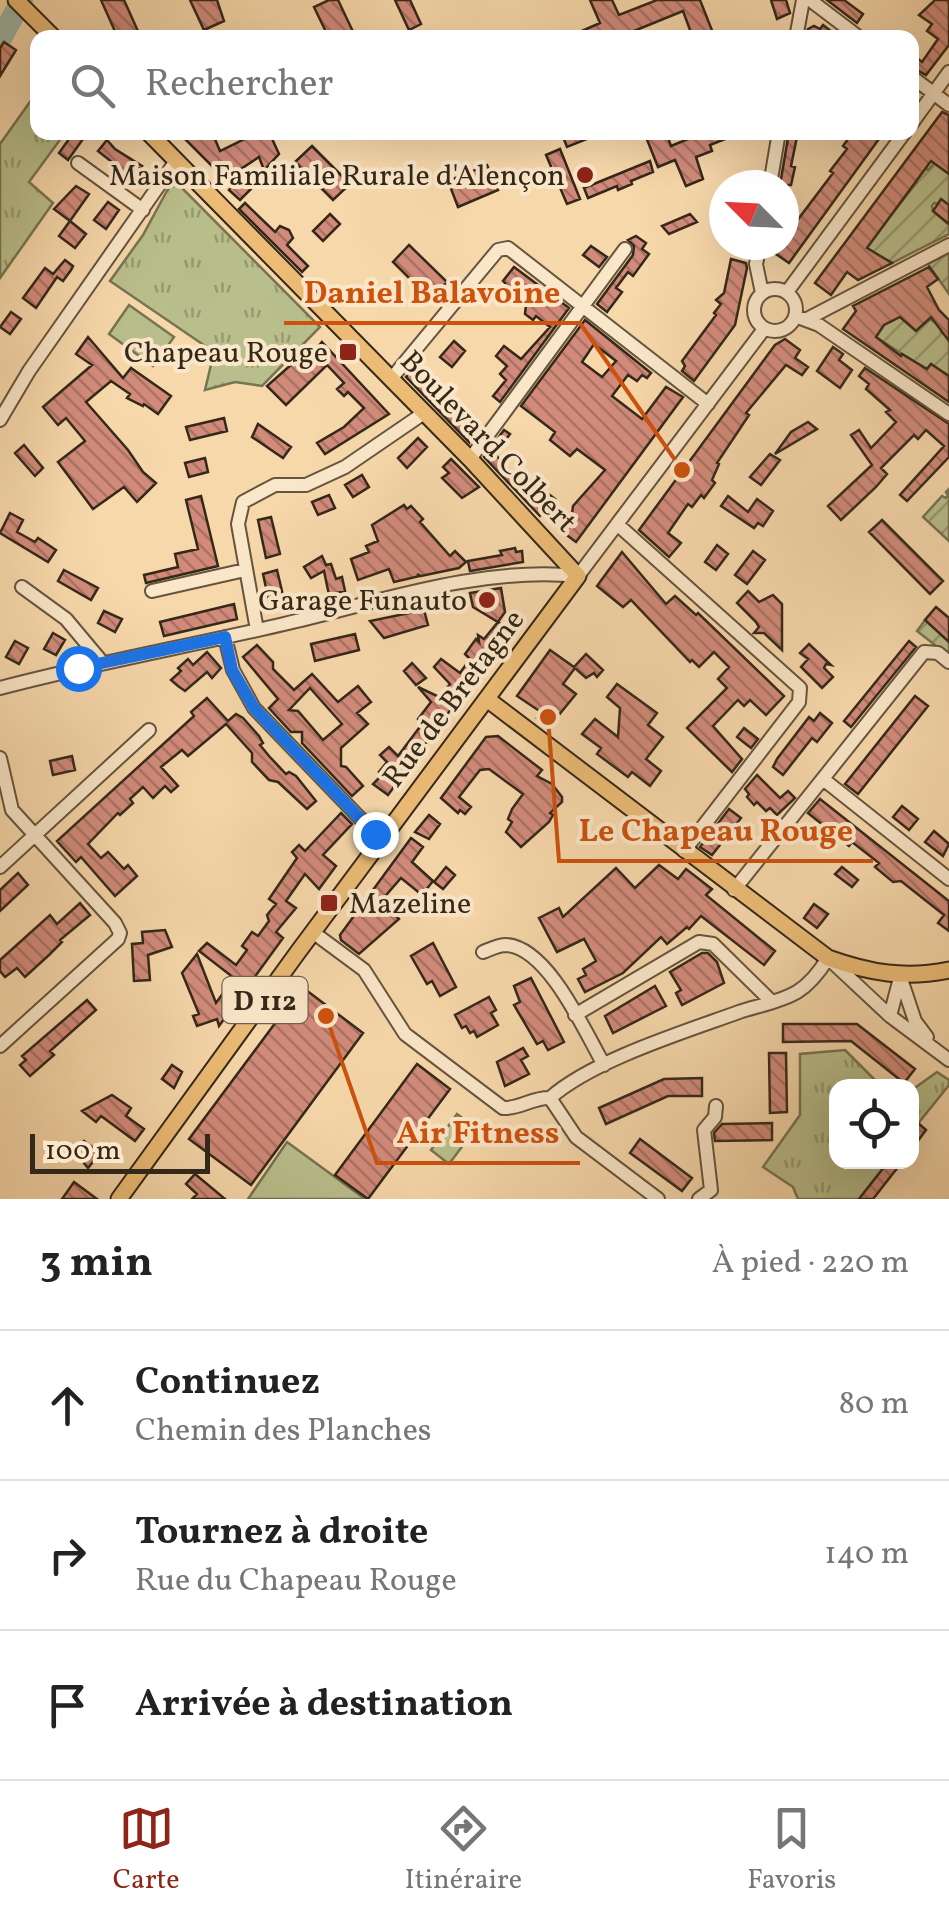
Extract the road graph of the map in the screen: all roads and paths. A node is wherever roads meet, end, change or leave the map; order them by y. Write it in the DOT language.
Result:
graph roads {
  1 [pos="806,0"];
  2 [pos="22,5"];
  3 [pos="46,30"];
  4 [pos="798,30"];
  5 [pos="849,30"];
  6 [pos="949,72"];
  7 [pos="919,81"];
  8 [pos="934,93"];
  9 [pos="949,105"];
  10 [pos="919,113"];
  11 [pos="155,140"];
  12 [pos="778,140"];
  13 [pos="899,140"];
  14 [pos="176,162"];
  15 [pos="78,163"];
  16 [pos="773,170"];
  17 [pos="143,210"];
  18 [pos="949,244"];
  19 [pos="626,249"];
  20 [pos="757,260"];
  21 [pos="787,292"];
  22 [pos="762,293"];
  23 [pos="584,305"];
  24 [pos="801,318"];
  25 [pos="764,329"];
  26 [pos="391,380"];
  27 [pos="708,404"];
  28 [pos="424,413"];
  29 [pos="949,414"];
  30 [pos="0,420"];
  31 [pos="470,459"];
  32 [pos="617,524"];
  33 [pos="245,570"];
  34 [pos="578,576"];
  35 [pos="22,586"];
  36 [pos="152,592"];
  37 [pos="257,630"];
  38 [pos="225,637"];
  39 [pos="102,662"];
  40 [pos="949,662"];
  41 [pos="0,688"];
  42 [pos="487,699"];
  43 [pos="149,730"];
  44 [pos="0,758"];
  45 [pos="824,780"];
  46 [pos="35,836"];
  47 [pos="381,840"];
  48 [pos="684,851"];
  49 [pos="0,867"];
  50 [pos="949,879"];
  51 [pos="734,890"];
  52 [pos="314,933"];
  53 [pos="483,952"];
  54 [pos="828,958"];
  55 [pos="949,970"];
  56 [pos="900,976"];
  57 [pos="771,1002"];
  58 [pos="574,1015"];
  59 [pos="890,1016"];
  60 [pos="0,1046"];
  61 [pos="948,1059"];
  62 [pos="604,1065"];
  63 [pos="550,1098"];
  64 [pos="716,1106"];
  65 [pos="120,1199"];
  66 [pos="658,1199"];
  67 [pos="699,1199"];
  1 -- 4 [label="street"];
  1 -- 5 [label="street"];
  2 -- 3 [label="main road"];
  6 -- 8 [label="street"];
  7 -- 8 [label="street"];
  8 -- 9 [label="street"];
  8 -- 10 [label="street"];
  11 -- 14 [label="main road, Boulevard Colbert"];
  12 -- 16 [label="street"];
  13 -- 21 [label="street"];
  14 -- 17 [label="street"];
  14 -- 26 [label="main road, Boulevard Colbert"];
  15 -- 17 [label="street"];
  17 -- 30 [label="street"];
  18 -- 24 [label="street"];
  19 -- 23 [label="street"];
  20 -- 22 [label="street"];
  21 -- 22 [label="street"];
  21 -- 24 [label="street"];
  22 -- 25 [label="street"];
  23 -- 26 [label="street"];
  23 -- 27 [label="street"];
  23 -- 31 [label="street"];
  24 -- 25 [label="street"];
  24 -- 29 [label="street"];
  25 -- 27 [label="street, Rue de Bretagne"];
  26 -- 28 [label="main road, Boulevard Colbert"];
  27 -- 32 [label="street, Rue de Bretagne"];
  28 -- 31 [label="main road, Boulevard Colbert"];
  28 -- 33 [label="street"];
  31 -- 34 [label="main road, Boulevard Colbert"];
  32 -- 34 [label="street, Rue de Bretagne"];
  32 -- 48 [label="street"];
  33 -- 36 [label="street"];
  33 -- 37 [label="street"];
  34 -- 37 [label="street"];
  34 -- 42 [label="main road, Rue de Bretagne / D 112"];
  35 -- 39 [label="street"];
  37 -- 38 [label="street"];
  38 -- 39 [label="street"];
  38 -- 47 [label="street"];
  39 -- 41 [label="street"];
  40 -- 45 [label="street"];
  42 -- 47 [label="main road, Rue de Bretagne / D 112"];
  42 -- 48 [label="main road"];
  43 -- 46 [label="street"];
  44 -- 46 [label="street"];
  45 -- 50 [label="street"];
  45 -- 51 [label="street"];
  46 -- 49 [label="street"];
  46 -- 60 [label="street"];
  47 -- 52 [label="main road, Rue de Bretagne / D 112"];
  48 -- 51 [label="main road"];
  51 -- 54 [label="main road"];
  52 -- 63 [label="street"];
  52 -- 65 [label="main road, Rue de Bretagne / D 112"];
  53 -- 58 [label="street"];
  54 -- 56 [label="main road"];
  54 -- 57 [label="street"];
  54 -- 59 [label="street"];
  55 -- 56 [label="main road"];
  56 -- 59 [label="street"];
  56 -- 61 [label="street"];
  57 -- 58 [label="street"];
  57 -- 62 [label="street"];
  58 -- 62 [label="street"];
  59 -- 61 [label="street"];
  62 -- 63 [label="street"];
  63 -- 66 [label="street"];
  64 -- 67 [label="street"];
}
